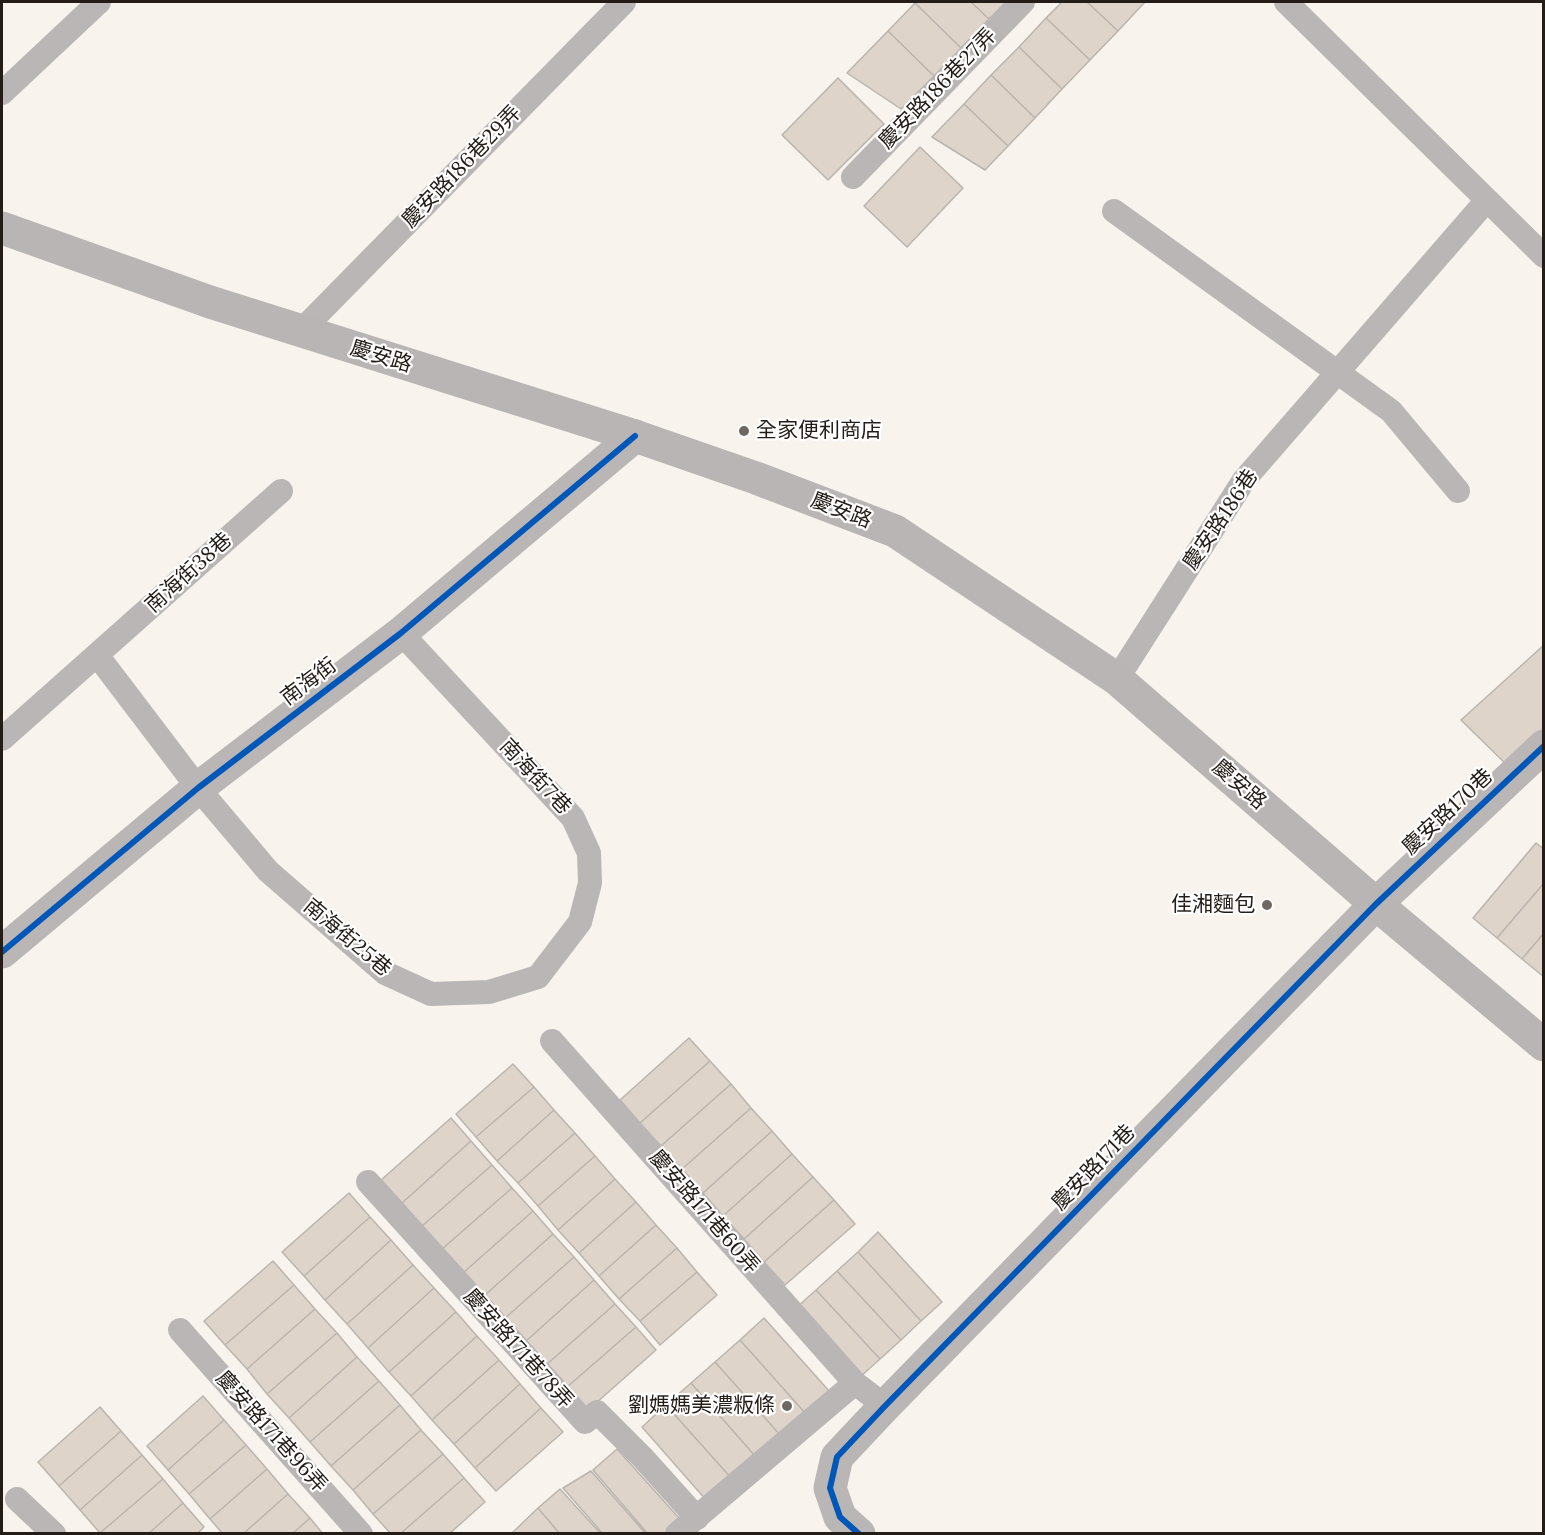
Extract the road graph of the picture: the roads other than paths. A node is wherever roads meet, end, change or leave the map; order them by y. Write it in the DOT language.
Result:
graph roads {
  1 [pos="99,2"];
  2 [pos="624,2"];
  3 [pos="1023,2"];
  4 [pos="1286,2"];
  5 [pos="2,93"];
  6 [pos="853,177"];
  7 [pos="1487,200"];
  8 [pos="1114,211"];
  9 [pos="2,228"];
  10 [pos="1544,256"];
  11 [pos="300,332"];
  12 [pos="1339,372"];
  13 [pos="636,436"];
  14 [pos="281,490"];
  15 [pos="1458,491"];
  16 [pos="400,633"];
  17 [pos="97,655"];
  18 [pos="1117,679"];
  19 [pos="2,739"];
  20 [pos="1544,746"];
  21 [pos="198,788"];
  22 [pos="1376,904"];
  23 [pos="2,952"];
  24 [pos="538,977"];
  25 [pos="552,1041"];
  26 [pos="1544,1045"];
  27 [pos="368,1182"];
  28 [pos="180,1330"];
  29 [pos="855,1383"];
  30 [pos="885,1406"];
  31 [pos="18,1499"];
  32 [pos="697,1518"];
  33 [pos="849,1526"];
  34 [pos="54,1533"];
  35 [pos="361,1533"];
  36 [pos="677,1533"];
  1 -- 5 [label="lane"];
  2 -- 11 [label="lane, 慶安路186巷29弄"];
  3 -- 6 [label="lane, 慶安路186巷27弄"];
  4 -- 7 [label="lane"];
  7 -- 10 [label="lane"];
  7 -- 12 [label="lane, 慶安路186巷"];
  8 -- 12 [label="lane"];
  9 -- 11 [label="main road, 慶安路"];
  11 -- 13 [label="main road, 慶安路"];
  12 -- 15 [label="lane"];
  12 -- 18 [label="lane, 慶安路186巷"];
  13 -- 16 [label="street, 南海街"];
  13 -- 18 [label="main road, 慶安路"];
  14 -- 17 [label="lane, 南海街38巷"];
  16 -- 21 [label="street, 南海街"];
  16 -- 24 [label="lane, 南海街7巷"];
  17 -- 19 [label="lane, 南海街38巷"];
  17 -- 21 [label="lane"];
  18 -- 22 [label="main road, 慶安路"];
  20 -- 22 [label="street, 慶安路170巷"];
  21 -- 23 [label="street, 南海街"];
  21 -- 24 [label="lane, 南海街25巷"];
  22 -- 26 [label="main road, 慶安路"];
  22 -- 30 [label="street, 慶安路171巷"];
  25 -- 29 [label="lane, 慶安路171巷60弄"];
  27 -- 32 [label="lane, 慶安路171巷78弄"];
  28 -- 35 [label="lane, 慶安路171巷96弄"];
  29 -- 30 [label="lane"];
  29 -- 32 [label="lane"];
  30 -- 33 [label="street, 慶安路171巷"];
  31 -- 34 [label="lane"];
  32 -- 36 [label="lane"];
}
